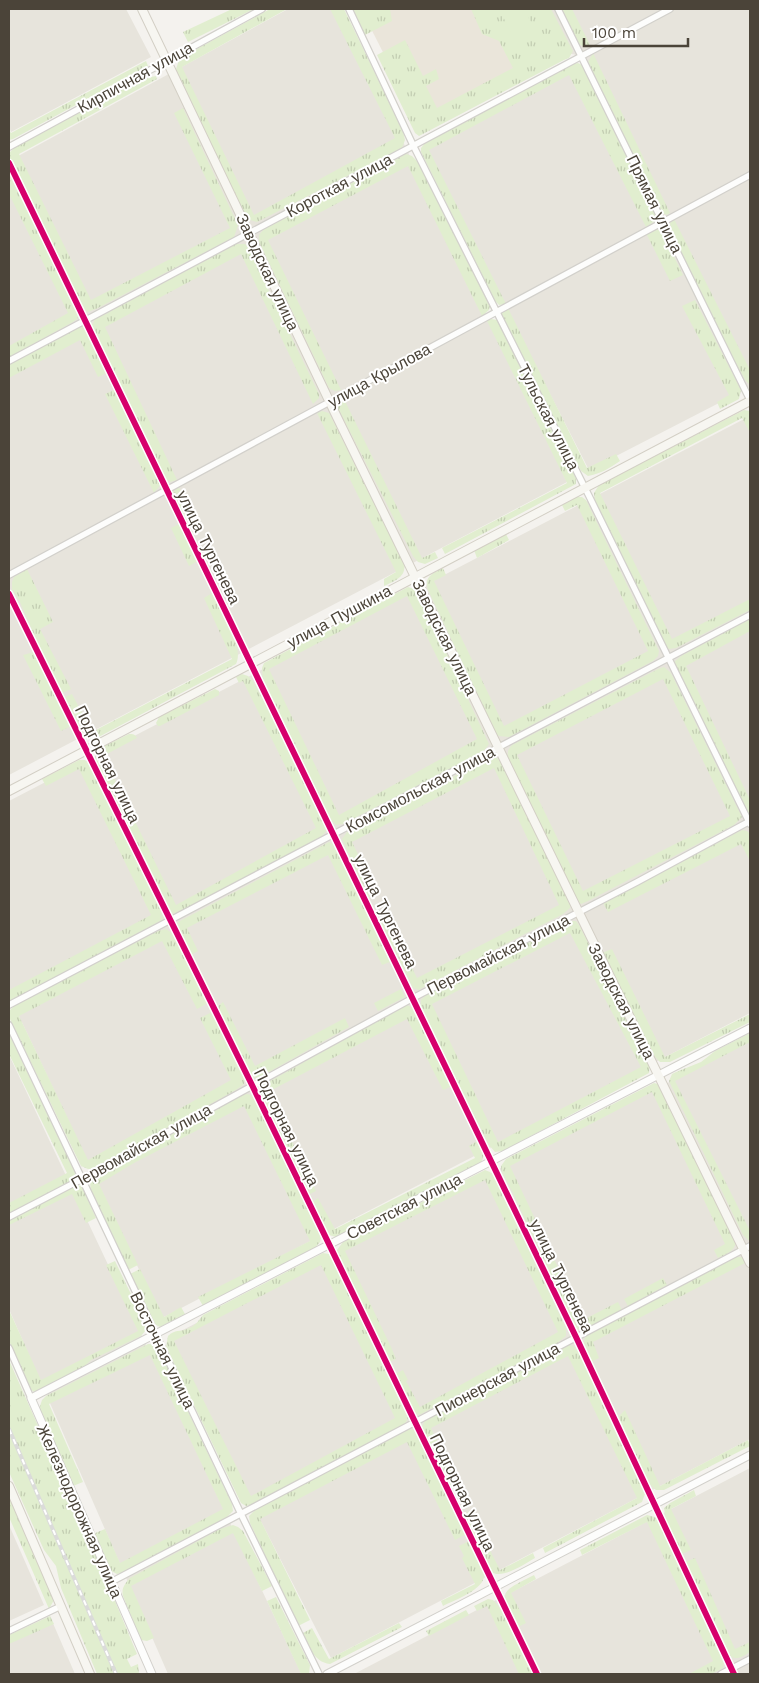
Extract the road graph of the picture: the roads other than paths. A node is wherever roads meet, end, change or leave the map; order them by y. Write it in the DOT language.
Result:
graph roads {
  1 [pos="142,9"];
  2 [pos="262,9"];
  3 [pos="349,9"];
  4 [pos="558,9"];
  5 [pos="670,9"];
  6 [pos="582,56"];
  7 [pos="166,60"];
  8 [pos="413,146"];
  9 [pos="9,147"];
  10 [pos="9,162"];
  11 [pos="750,175"];
  12 [pos="663,222"];
  13 [pos="249,233"];
  14 [pos="497,312"];
  15 [pos="85,320"];
  16 [pos="9,362"];
  17 [pos="750,400"];
  18 [pos="330,401"];
  19 [pos="584,487"];
  20 [pos="167,491"];
  21 [pos="9,575"];
  22 [pos="416,576"];
  23 [pos="9,594"];
  24 [pos="750,615"];
  25 [pos="668,658"];
  26 [pos="250,663"];
  27 [pos="498,748"];
  28 [pos="86,750"];
  29 [pos="9,791"];
  30 [pos="750,823"];
  31 [pos="334,834"];
  32 [pos="578,913"];
  33 [pos="170,920"];
  34 [pos="413,998"];
  35 [pos="9,1004"];
  36 [pos="9,1025"];
  37 [pos="750,1028"];
  38 [pos="658,1074"];
  39 [pos="252,1086"];
  40 [pos="491,1161"];
  41 [pos="82,1179"];
  42 [pos="9,1216"];
  43 [pos="329,1245"];
  44 [pos="747,1247"];
  45 [pos="750,1263"];
  46 [pos="156,1334"];
  47 [pos="576,1337"];
  48 [pos="9,1348"];
  49 [pos="31,1398"];
  50 [pos="415,1423"];
  51 [pos="750,1455"];
  52 [pos="9,1486"];
  53 [pos="654,1504"];
  54 [pos="241,1514"];
  55 [pos="111,1582"];
  56 [pos="494,1587"];
  57 [pos="61,1606"];
  58 [pos="9,1631"];
  59 [pos="750,1659"];
  60 [pos="733,1672"];
  61 [pos="90,1674"];
  62 [pos="152,1674"];
  63 [pos="319,1674"];
  64 [pos="327,1674"];
  65 [pos="537,1674"];
  66 [pos="721,1674"];
  1 -- 7 [label="main road, Заводская улица"];
  2 -- 7 [label="street, Кирпичная улица"];
  3 -- 8 [label="street, Тульская улица"];
  4 -- 6 [label="street, Прямая улица"];
  5 -- 6 [label="street, Короткая улица"];
  6 -- 8 [label="street, Короткая улица"];
  6 -- 12 [label="street, Прямая улица"];
  7 -- 9 [label="street, Кирпичная улица"];
  7 -- 13 [label="main road, Заводская улица"];
  8 -- 13 [label="street, Короткая улица"];
  8 -- 14 [label="street, Тульская улица"];
  10 -- 15 [label="street, улица Тургенева"];
  11 -- 12 [label="street, улица Крылова"];
  12 -- 14 [label="street, улица Крылова"];
  12 -- 17 [label="street, Прямая улица"];
  13 -- 15 [label="street, Короткая улица"];
  13 -- 18 [label="main road, Заводская улица"];
  14 -- 18 [label="street, улица Крылова"];
  14 -- 19 [label="street, Тульская улица"];
  15 -- 16 [label="street, Короткая улица"];
  15 -- 20 [label="street, улица Тургенева"];
  17 -- 19 [label="main road, улица Пушкина"];
  18 -- 20 [label="street, улица Крылова"];
  18 -- 22 [label="main road, Заводская улица"];
  19 -- 22 [label="main road, улица Пушкина"];
  19 -- 25 [label="street, Тульская улица"];
  20 -- 21 [label="street, улица Крылова"];
  20 -- 26 [label="street, улица Тургенева"];
  22 -- 26 [label="main road, улица Пушкина"];
  22 -- 27 [label="main road, Заводская улица"];
  23 -- 28 [label="street, Подгорная улица"];
  24 -- 25 [label="street, Комсомольская улица"];
  25 -- 27 [label="street, Комсомольская улица"];
  25 -- 30 [label="street, Тульская улица"];
  26 -- 28 [label="main road, улица Пушкина"];
  26 -- 31 [label="street, улица Тургенева"];
  27 -- 31 [label="street, Комсомольская улица"];
  27 -- 32 [label="main road, Заводская улица"];
  28 -- 29 [label="main road, улица Пушкина"];
  28 -- 33 [label="street, Подгорная улица"];
  30 -- 32 [label="street, Первомайская улица"];
  31 -- 33 [label="street, Комсомольская улица"];
  31 -- 34 [label="street, улица Тургенева"];
  32 -- 34 [label="street, Первомайская улица"];
  32 -- 38 [label="main road, Заводская улица"];
  33 -- 35 [label="street, Комсомольская улица"];
  33 -- 39 [label="street, Подгорная улица"];
  34 -- 39 [label="street, Первомайская улица"];
  34 -- 40 [label="street, улица Тургенева"];
  36 -- 41 [label="street, Восточная улица"];
  37 -- 38 [label="street, Советская улица"];
  38 -- 40 [label="street, Советская улица"];
  38 -- 44 [label="main road, Заводская улица"];
  39 -- 41 [label="street, Первомайская улица"];
  39 -- 43 [label="street, Подгорная улица"];
  40 -- 43 [label="street, Советская улица"];
  40 -- 47 [label="street, улица Тургенева"];
  41 -- 42 [label="street, Первомайская улица"];
  41 -- 46 [label="street, Восточная улица"];
  43 -- 46 [label="street, Советская улица"];
  43 -- 50 [label="street, Подгорная улица"];
  44 -- 45 [label="main road, Заводская улица"];
  44 -- 47 [label="street, Пионерская улица"];
  46 -- 49 [label="street, Советская улица"];
  46 -- 54 [label="street, Восточная улица"];
  47 -- 50 [label="street, Пионерская улица"];
  47 -- 53 [label="street, улица Тургенева"];
  48 -- 49 [label="street, Железнодорожная улица"];
  49 -- 55 [label="street, Железнодорожная улица"];
  50 -- 54 [label="street, Пионерская улица"];
  50 -- 56 [label="street, Подгорная улица"];
  51 -- 53 [label="street"];
  52 -- 57 [label="main road"];
  53 -- 56 [label="street"];
  53 -- 60 [label="street, улица Тургенева"];
  54 -- 55 [label="street, Пионерская улица"];
  54 -- 63 [label="street, Восточная улица"];
  55 -- 62 [label="street, Железнодорожная улица"];
  56 -- 64 [label="street"];
  56 -- 65 [label="street, Подгорная улица"];
  57 -- 58 [label="street"];
  57 -- 61 [label="main road"];
  59 -- 60 [label="street"];
  60 -- 66 [label="street"];
}
